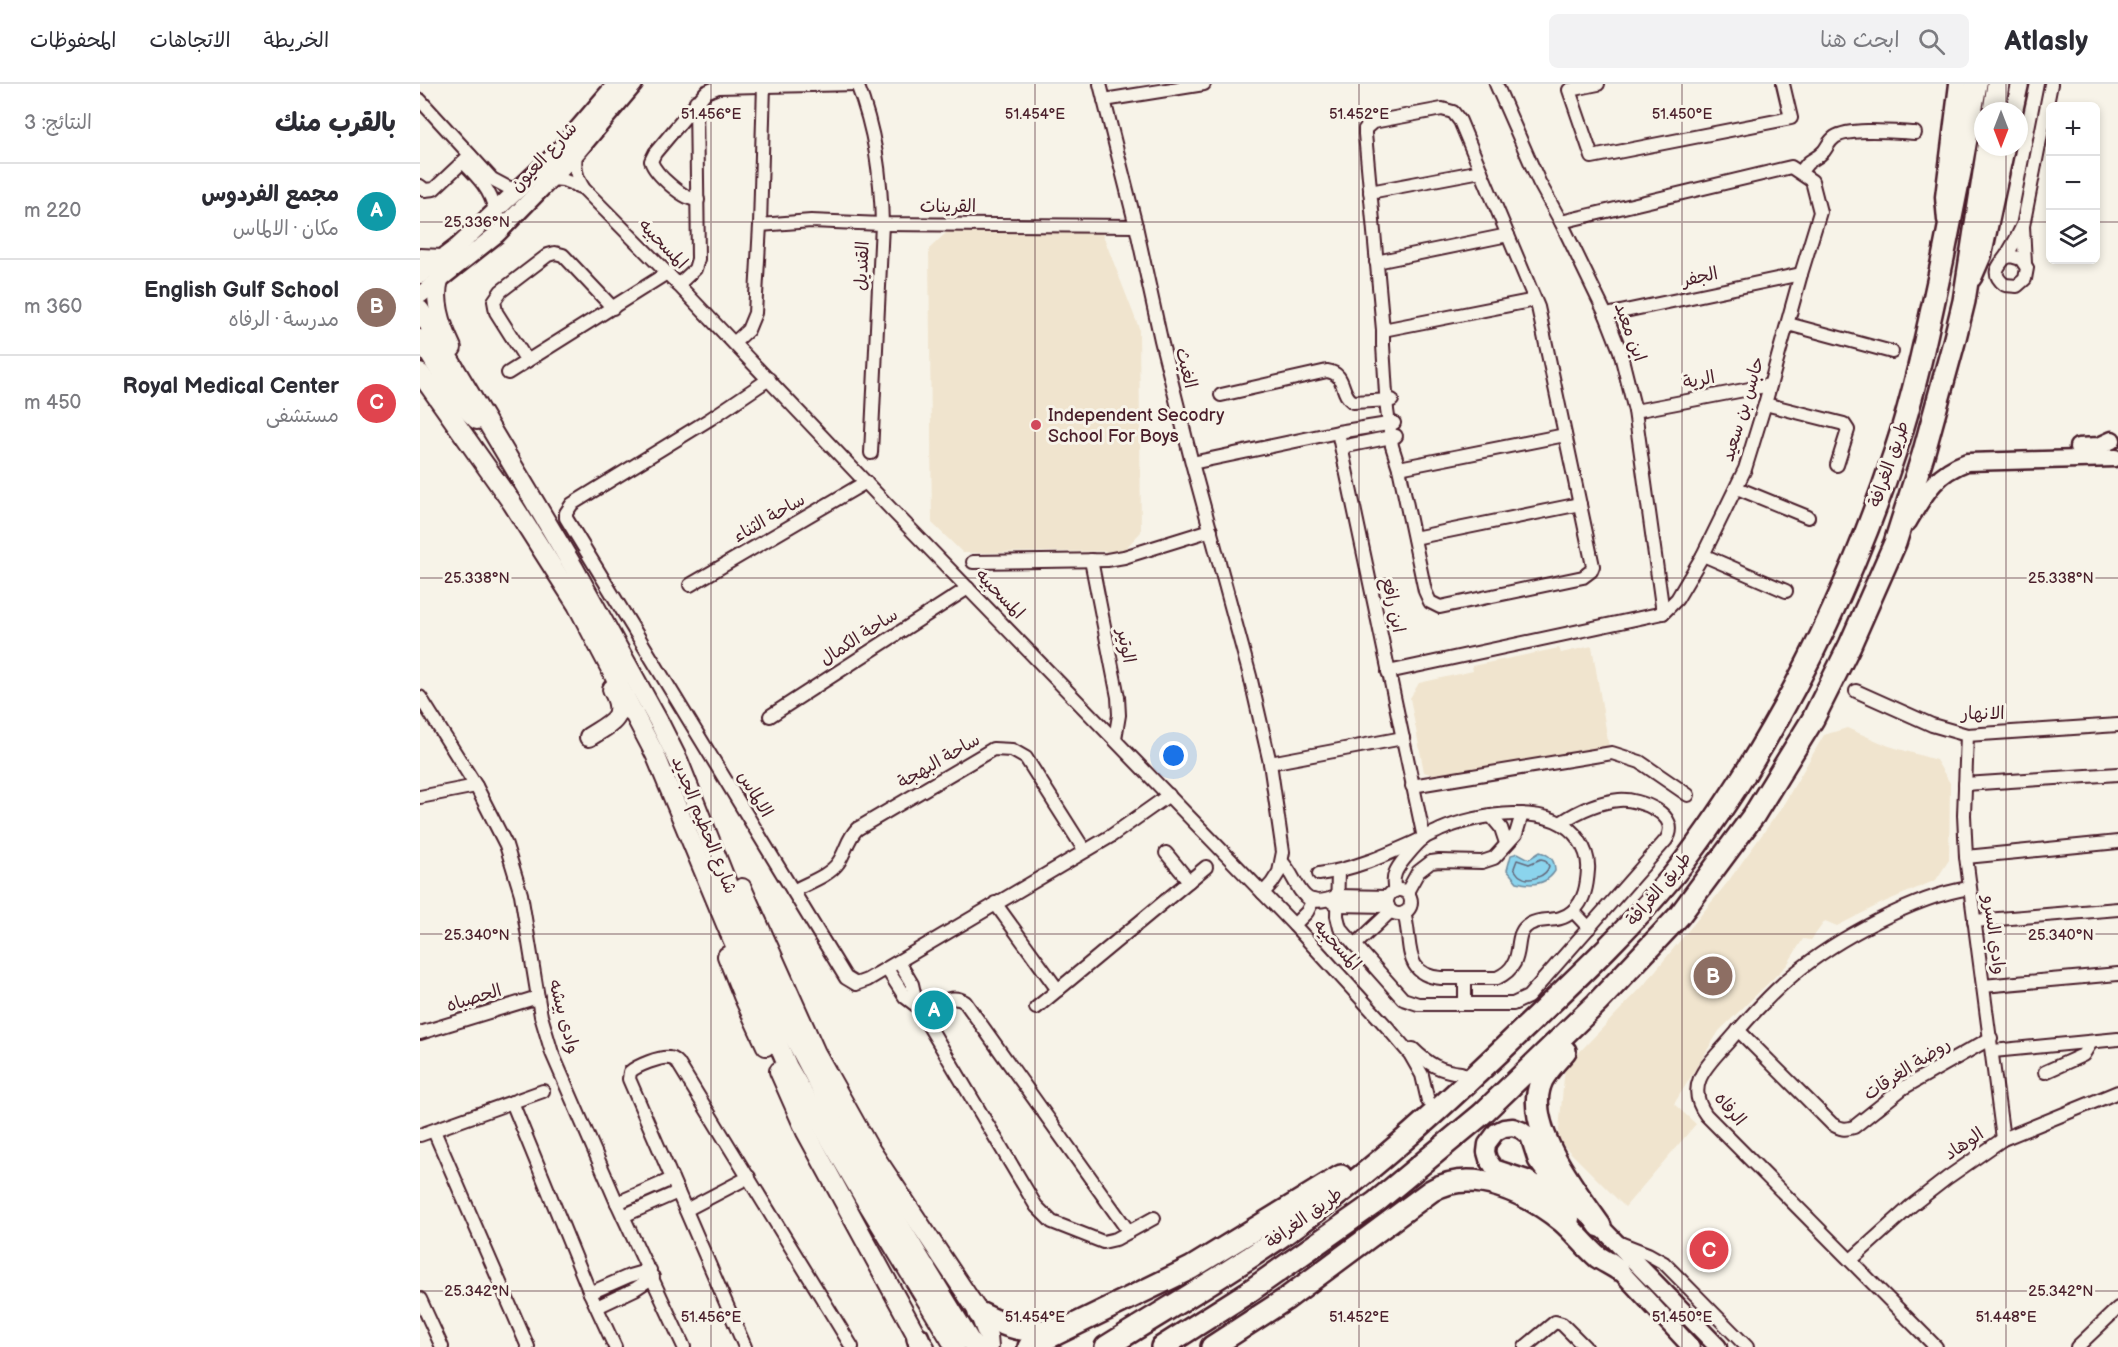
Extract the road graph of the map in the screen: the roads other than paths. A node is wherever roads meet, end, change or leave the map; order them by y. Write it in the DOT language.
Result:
graph roads {
  1 [pos="616,84"];
  2 [pos="634,84"];
  3 [pos="856,84"];
  4 [pos="1100,84"];
  5 [pos="1204,84"];
  6 [pos="1496,84"];
  7 [pos="1598,84"];
  8 [pos="1782,84"];
  9 [pos="1958,84"];
  10 [pos="1976,84"];
  11 [pos="1998,84"];
  12 [pos="2020,84"];
  13 [pos="2051,84"];
  14 [pos="764,86"];
  15 [pos="420,100"];
  16 [pos="1104,100"];
  17 [pos="696,101"];
  18 [pos="1995,102"];
  19 [pos="2016,102"];
  20 [pos="1915,133"];
  21 [pos="576,153"];
  22 [pos="1987,156"];
  23 [pos="2004,156"];
  24 [pos="467,159"];
  25 [pos="1481,171"];
  26 [pos="1801,173"];
  27 [pos="484,177"];
  28 [pos="551,179"];
  29 [pos="420,186"];
  30 [pos="584,189"];
  31 [pos="518,190"];
  32 [pos="1370,192"];
  33 [pos="698,200"];
  34 [pos="495,212"];
  35 [pos="1561,222"];
  36 [pos="882,224"];
  37 [pos="760,225"];
  38 [pos="1136,226"];
  39 [pos="2022,226"];
  40 [pos="1508,235"];
  41 [pos="1947,236"];
  42 [pos="420,258"];
  43 [pos="442,258"];
  44 [pos="2005,258"];
  45 [pos="1376,262"];
  46 [pos="2025,263"];
  47 [pos="667,273"];
  48 [pos="1801,274"];
  49 [pos="420,275"];
  50 [pos="439,280"];
  51 [pos="678,285"];
  52 [pos="420,295"];
  53 [pos="1535,300"];
  54 [pos="1964,301"];
  55 [pos="613,308"];
  56 [pos="420,310"];
  57 [pos="1606,315"];
  58 [pos="1788,324"];
  59 [pos="1383,330"];
  60 [pos="420,339"];
  61 [pos="734,343"];
  62 [pos="1892,352"];
  63 [pos="527,361"];
  64 [pos="420,373"];
  65 [pos="508,373"];
  66 [pos="769,379"];
  67 [pos="463,384"];
  68 [pos="1770,385"];
  69 [pos="1221,395"];
  70 [pos="1389,400"];
  71 [pos="1765,404"];
  72 [pos="1635,411"];
  73 [pos="1391,423"];
  74 [pos="490,430"];
  75 [pos="1338,432"];
  76 [pos="1565,435"];
  77 [pos="2115,435"];
  78 [pos="1393,437"];
  79 [pos="1342,447"];
  80 [pos="871,453"];
  81 [pos="2117,459"];
  82 [pos="1992,460"];
  83 [pos="1192,463"];
  84 [pos="1837,465"];
  85 [pos="1399,468"];
  86 [pos="866,482"];
  87 [pos="1737,488"];
  88 [pos="1580,504"];
  89 [pos="1808,517"];
  90 [pos="1210,530"];
  91 [pos="1414,538"];
  92 [pos="1895,543"];
  93 [pos="1703,555"];
  94 [pos="1091,560"];
  95 [pos="973,561"];
  96 [pos="690,585"];
  97 [pos="968,588"];
  98 [pos="1786,591"];
  99 [pos="577,606"];
  100 [pos="1663,613"];
  101 [pos="1388,672"];
  102 [pos="1856,691"];
  103 [pos="420,697"];
  104 [pos="770,716"];
  105 [pos="2118,725"];
  106 [pos="1966,735"];
  107 [pos="589,737"];
  108 [pos="1403,738"];
  109 [pos="1115,739"];
  110 [pos="1270,764"];
  111 [pos="2118,774"];
  112 [pos="685,777"];
  113 [pos="1965,784"];
  114 [pos="476,786"];
  115 [pos="1412,786"];
  116 [pos="1169,795"];
  117 [pos="1688,795"];
  118 [pos="420,797"];
  119 [pos="1522,814"];
  120 [pos="1491,816"];
  121 [pos="1562,822"];
  122 [pos="1424,838"];
  123 [pos="2118,842"];
  124 [pos="1506,843"];
  125 [pos="1085,852"];
  126 [pos="1166,853"];
  127 [pos="1966,857"];
  128 [pos="1282,862"];
  129 [pos="1206,867"];
  130 [pos="1338,872"];
  131 [pos="1319,874"];
  132 [pos="1189,881"];
  133 [pos="711,888"];
  134 [pos="1969,888"];
  135 [pos="793,891"];
  136 [pos="1263,893"];
  137 [pos="1394,899"];
  138 [pos="1313,900"];
  139 [pos="1335,901"];
  140 [pos="998,902"];
  141 [pos="2118,909"];
  142 [pos="1573,911"];
  143 [pos="1404,913"];
  144 [pos="1974,921"];
  145 [pos="1294,925"];
  146 [pos="1589,928"];
  147 [pos="1355,945"];
  148 [pos="899,962"];
  149 [pos="887,969"];
  150 [pos="2118,974"];
  151 [pos="1465,979"];
  152 [pos="1983,986"];
  153 [pos="1058,990"];
  154 [pos="538,997"];
  155 [pos="1597,1003"];
  156 [pos="1465,1004"];
  157 [pos="1549,1004"];
  158 [pos="1036,1008"];
  159 [pos="920,1010"];
  160 [pos="1387,1027"];
  161 [pos="1738,1030"];
  162 [pos="420,1033"];
  163 [pos="2118,1039"];
  164 [pos="2091,1042"];
  165 [pos="1992,1045"];
  166 [pos="2045,1072"];
  167 [pos="1461,1073"];
  168 [pos="543,1091"];
  169 [pos="2118,1092"];
  170 [pos="1428,1101"];
  171 [pos="512,1102"];
  172 [pos="434,1131"];
  173 [pos="420,1135"];
  174 [pos="2003,1139"];
  175 [pos="749,1177"];
  176 [pos="672,1179"];
  177 [pos="869,1191"];
  178 [pos="678,1192"];
  179 [pos="1376,1202"];
  180 [pos="617,1203"];
  181 [pos="686,1210"];
  182 [pos="623,1216"];
  183 [pos="1154,1218"];
  184 [pos="1129,1232"];
  185 [pos="1606,1233"];
  186 [pos="1281,1237"];
  187 [pos="1851,1260"];
  188 [pos="1618,1269"];
  189 [pos="652,1273"];
  190 [pos="590,1293"];
  191 [pos="420,1301"];
  192 [pos="597,1307"];
  193 [pos="2118,1308"];
  194 [pos="979,1313"];
  195 [pos="1073,1324"];
  196 [pos="1236,1332"];
  197 [pos="921,1344"];
  198 [pos="442,1347"];
  199 [pos="528,1347"];
  200 [pos="615,1347"];
  201 [pos="684,1347"];
  202 [pos="746,1347"];
  203 [pos="852,1347"];
  204 [pos="955,1347"];
  205 [pos="974,1347"];
  206 [pos="989,1347"];
  207 [pos="1029,1347"];
  208 [pos="1059,1347"];
  209 [pos="1106,1347"];
  210 [pos="1162,1347"];
  211 [pos="1212,1347"];
  212 [pos="1525,1347"];
  213 [pos="1585,1347"];
  214 [pos="1691,1347"];
  215 [pos="1718,1347"];
  216 [pos="1747,1347"];
  217 [pos="1936,1347"];
  218 [pos="2077,1347"];
  1 -- 31 [label="street, شارع العيون"];
  2 -- 21 [label="street, شارع العيون"];
  3 -- 14 [label="street"];
  3 -- 36 [label="street, القنديل"];
  4 -- 16 [label="street, الغيث"];
  5 -- 16 [label="street"];
  6 -- 35 [label="street, ابن معبد"];
  7 -- 8 [label="street"];
  9 -- 41 [label="street, طريق الغرافة"];
  10 -- 41 [label="highway, طريق الغرافة"];
  11 -- 18 [label="highway"];
  12 -- 19 [label="street"];
  13 -- 39 [label="street"];
  14 -- 17 [label="street"];
  14 -- 37 [label="street"];
  15 -- 24 [label="street"];
  16 -- 38 [label="street, الغيث"];
  17 -- 33 [label="street"];
  17 -- 33 [label="street"];
  20 -- 26 [label="street"];
  21 -- 28 [label="street, شارع العيون"];
  21 -- 30 [label="street, المسحبيه"];
  22 -- 54 [label="highway, طريق الغرافة"];
  23 -- 54 [label="street, طريق الغرافة"];
  24 -- 27 [label="street"];
  24 -- 29 [label="street"];
  25 -- 32 [label="street"];
  25 -- 32 [label="street"];
  25 -- 40 [label="street"];
  26 -- 35 [label="street"];
  26 -- 48 [label="street, حابس بن سعيد"];
  27 -- 31 [label="street"];
  27 -- 34 [label="street"];
  28 -- 30 [label="street, المسحبيه"];
  28 -- 50 [label="street, شارع العيون"];
  30 -- 47 [label="street, المسحبيه"];
  31 -- 34 [label="street, شارع العيون"];
  32 -- 45 [label="street"];
  33 -- 51 [label="street"];
  34 -- 43 [label="street, شارع العيون"];
  35 -- 57 [label="street, ابن معبد"];
  36 -- 37 [label="street, القرينات"];
  36 -- 38 [label="street, القرينات"];
  36 -- 80 [label="street, القنديل"];
  37 -- 61 [label="street"];
  38 -- 83 [label="street, الغيث"];
  39 -- 44 [label="street"];
  39 -- 46 [label="street"];
  40 -- 45 [label="street"];
  40 -- 53 [label="street"];
  41 -- 157 [label="highway, طريق الغرافة"];
  42 -- 43 [label="main road"];
  43 -- 49 [label="street, شارع العيون"];
  44 -- 46 [label="street"];
  44 -- 46 [label="street"];
  45 -- 59 [label="street"];
  47 -- 51 [label="street, المسحبيه"];
  47 -- 55 [label="street"];
  48 -- 57 [label="street, الجفر"];
  48 -- 58 [label="street, حابس بن سعيد"];
  50 -- 52 [label="street, شارع العيون"];
  50 -- 67 [label="main road"];
  51 -- 61 [label="street, المسحبيه"];
  53 -- 59 [label="street"];
  53 -- 76 [label="street"];
  54 -- 92 [label="highway, طريق الغرافة"];
  55 -- 63 [label="street"];
  55 -- 63 [label="street"];
  56 -- 67 [label="main road, شارع الحطيم الجديد"];
  57 -- 72 [label="street, ابن معبد"];
  58 -- 62 [label="street"];
  58 -- 68 [label="street, حابس بن سعيد"];
  59 -- 70 [label="street"];
  60 -- 74 [label="main road"];
  61 -- 66 [label="street, المسحبيه"];
  63 -- 65 [label="street"];
  64 -- 99 [label="main road, شارع الحطيم الجديد"];
  66 -- 86 [label="street, المسحبيه"];
  66 -- 135 [label="street, الالماس"];
  67 -- 74 [label="main road, شارع الحطيم الجديد"];
  68 -- 71 [label="street, حابس بن سعيد"];
  68 -- 72 [label="street, الرية"];
  69 -- 70 [label="street"];
  70 -- 73 [label="street"];
  71 -- 84 [label="street"];
  71 -- 87 [label="street, حابس بن سعيد"];
  72 -- 100 [label="street, ابن معبد"];
  73 -- 75 [label="street"];
  73 -- 78 [label="street"];
  74 -- 112 [label="main road, شارع الحطيم الجديد"];
  75 -- 79 [label="street, ابن رافع"];
  75 -- 83 [label="street"];
  76 -- 85 [label="street"];
  76 -- 88 [label="street"];
  77 -- 81 [label="street"];
  77 -- 82 [label="street"];
  78 -- 79 [label="street"];
  78 -- 85 [label="street"];
  79 -- 101 [label="street, ابن رافع"];
  81 -- 82 [label="street"];
  82 -- 92 [label="street"];
  83 -- 90 [label="street, الغيث"];
  85 -- 91 [label="street"];
  86 -- 96 [label="street, ساحة الثناء"];
  86 -- 97 [label="street, المسحبيه"];
  87 -- 89 [label="street"];
  87 -- 93 [label="street, حابس بن سعيد"];
  88 -- 91 [label="street"];
  88 -- 91 [label="street"];
  90 -- 94 [label="street"];
  90 -- 110 [label="street, الغيث"];
  92 -- 155 [label="highway, طريق الغرافة"];
  93 -- 98 [label="street"];
  93 -- 100 [label="street, حابس بن سعيد"];
  94 -- 95 [label="street"];
  94 -- 109 [label="street, الوتير"];
  97 -- 104 [label="street, ساحة الكمال"];
  97 -- 109 [label="street, المسحبيه"];
  99 -- 107 [label="main road"];
  99 -- 133 [label="main road, شارع الحطيم الجديد"];
  100 -- 101 [label="street"];
  101 -- 108 [label="street, ابن رافع"];
  102 -- 106 [label="street, الانهار"];
  103 -- 114 [label="street, وادى بيشه"];
  105 -- 106 [label="street, الانهار"];
  106 -- 113 [label="street, وادي السرو"];
  108 -- 110 [label="street"];
  108 -- 115 [label="street, ابن رافع"];
  109 -- 116 [label="street, المسحبيه"];
  110 -- 128 [label="street, الغيث"];
  111 -- 113 [label="street"];
  112 -- 177 [label="main road, شارع الحطيم الجديد"];
  112 -- 194 [label="main road"];
  113 -- 127 [label="street, وادي السرو"];
  114 -- 118 [label="street"];
  114 -- 154 [label="street, وادى بيشه"];
  115 -- 117 [label="street"];
  115 -- 122 [label="street, ابن رافع"];
  116 -- 125 [label="street, الالماس"];
  116 -- 136 [label="street, المسحبيه"];
  119 -- 120 [label="street"];
  119 -- 121 [label="street"];
  119 -- 124 [label="street"];
  120 -- 122 [label="street"];
  120 -- 124 [label="street"];
  121 -- 142 [label="street"];
  121 -- 146 [label="street"];
  122 -- 130 [label="street"];
  122 -- 137 [label="street"];
  123 -- 127 [label="street"];
  124 -- 137 [label="street"];
  125 -- 135 [label="street, ساحة البهجة"];
  125 -- 140 [label="street, الالماس"];
  126 -- 132 [label="street"];
  127 -- 134 [label="street, وادي السرو"];
  128 -- 136 [label="street"];
  128 -- 138 [label="street"];
  129 -- 132 [label="street"];
  130 -- 131 [label="street"];
  130 -- 139 [label="street"];
  132 -- 153 [label="street"];
  133 -- 177 [label="main road, شارع الحطيم الجديد"];
  133 -- 197 [label="main road"];
  134 -- 144 [label="street, وادي السرو"];
  134 -- 161 [label="street, الرفاه"];
  135 -- 149 [label="street, الالماس"];
  136 -- 145 [label="street, المسحبيه"];
  137 -- 139 [label="street"];
  137 -- 143 [label="street"];
  137 -- 143 [label="street"];
  137 -- 147 [label="street"];
  138 -- 139 [label="street"];
  138 -- 145 [label="street"];
  139 -- 147 [label="street"];
  140 -- 148 [label="street, الالماس"];
  140 -- 153 [label="street"];
  141 -- 144 [label="street"];
  142 -- 146 [label="street"];
  142 -- 151 [label="street"];
  143 -- 151 [label="street"];
  144 -- 152 [label="street, وادي السرو"];
  145 -- 160 [label="street, المسحبيه"];
  146 -- 156 [label="street"];
  147 -- 156 [label="street"];
  148 -- 149 [label="street, الالماس"];
  148 -- 159 [label="street"];
  149 -- 159 [label="street"];
  150 -- 152 [label="street"];
  151 -- 156 [label="street"];
  152 -- 165 [label="street, وادي السرو"];
  153 -- 158 [label="street"];
  154 -- 162 [label="street, الحصباه"];
  154 -- 180 [label="street, وادى بيشه"];
  155 -- 179 [label="highway, طريق الغرافة"];
  155 -- 185 [label="highway"];
  157 -- 167 [label="highway"];
  157 -- 186 [label="highway, طريق الغرافة"];
  159 -- 184 [label="street"];
  159 -- 184 [label="street"];
  160 -- 167 [label="street, المسحبيه"];
  160 -- 170 [label="street, المسحبيه"];
  161 -- 165 [label="street, روضة الغرقات"];
  161 -- 187 [label="street, الرفاه"];
  163 -- 164 [label="street"];
  164 -- 165 [label="street"];
  164 -- 166 [label="street"];
  165 -- 174 [label="street, وادي السرو"];
  167 -- 170 [label="highway"];
  168 -- 171 [label="street"];
  169 -- 174 [label="street, الوهاد"];
  170 -- 195 [label="highway"];
  171 -- 172 [label="street"];
  171 -- 190 [label="street"];
  172 -- 173 [label="street"];
  172 -- 199 [label="street"];
  174 -- 187 [label="street, الوهاد"];
  175 -- 176 [label="street"];
  175 -- 181 [label="street"];
  175 -- 203 [label="street"];
  176 -- 178 [label="street"];
  176 -- 180 [label="street"];
  177 -- 204 [label="main road, شارع الحطيم الجديد"];
  177 -- 205 [label="main road, شارع الحطيم الجديد"];
  178 -- 181 [label="street"];
  178 -- 182 [label="street"];
  179 -- 196 [label="highway"];
  179 -- 210 [label="highway, طريق الغرافة"];
  180 -- 182 [label="street, وادى بيشه"];
  181 -- 202 [label="street"];
  182 -- 189 [label="street, وادى بيشه"];
  183 -- 184 [label="street"];
  185 -- 188 [label="street"];
  185 -- 215 [label="street"];
  185 -- 216 [label="street"];
  186 -- 208 [label="highway"];
  186 -- 209 [label="highway, طريق الغرافة"];
  187 -- 217 [label="street, الرفاه"];
  188 -- 196 [label="highway"];
  188 -- 214 [label="street"];
  189 -- 190 [label="street"];
  189 -- 192 [label="street"];
  189 -- 201 [label="street, وادى بيشه"];
  190 -- 192 [label="street"];
  191 -- 198 [label="street"];
  192 -- 200 [label="street"];
  193 -- 218 [label="street"];
  194 -- 195 [label="highway"];
  194 -- 206 [label="main road"];
  195 -- 207 [label="highway"];
  196 -- 211 [label="highway"];
  212 -- 213 [label="street"];
}
